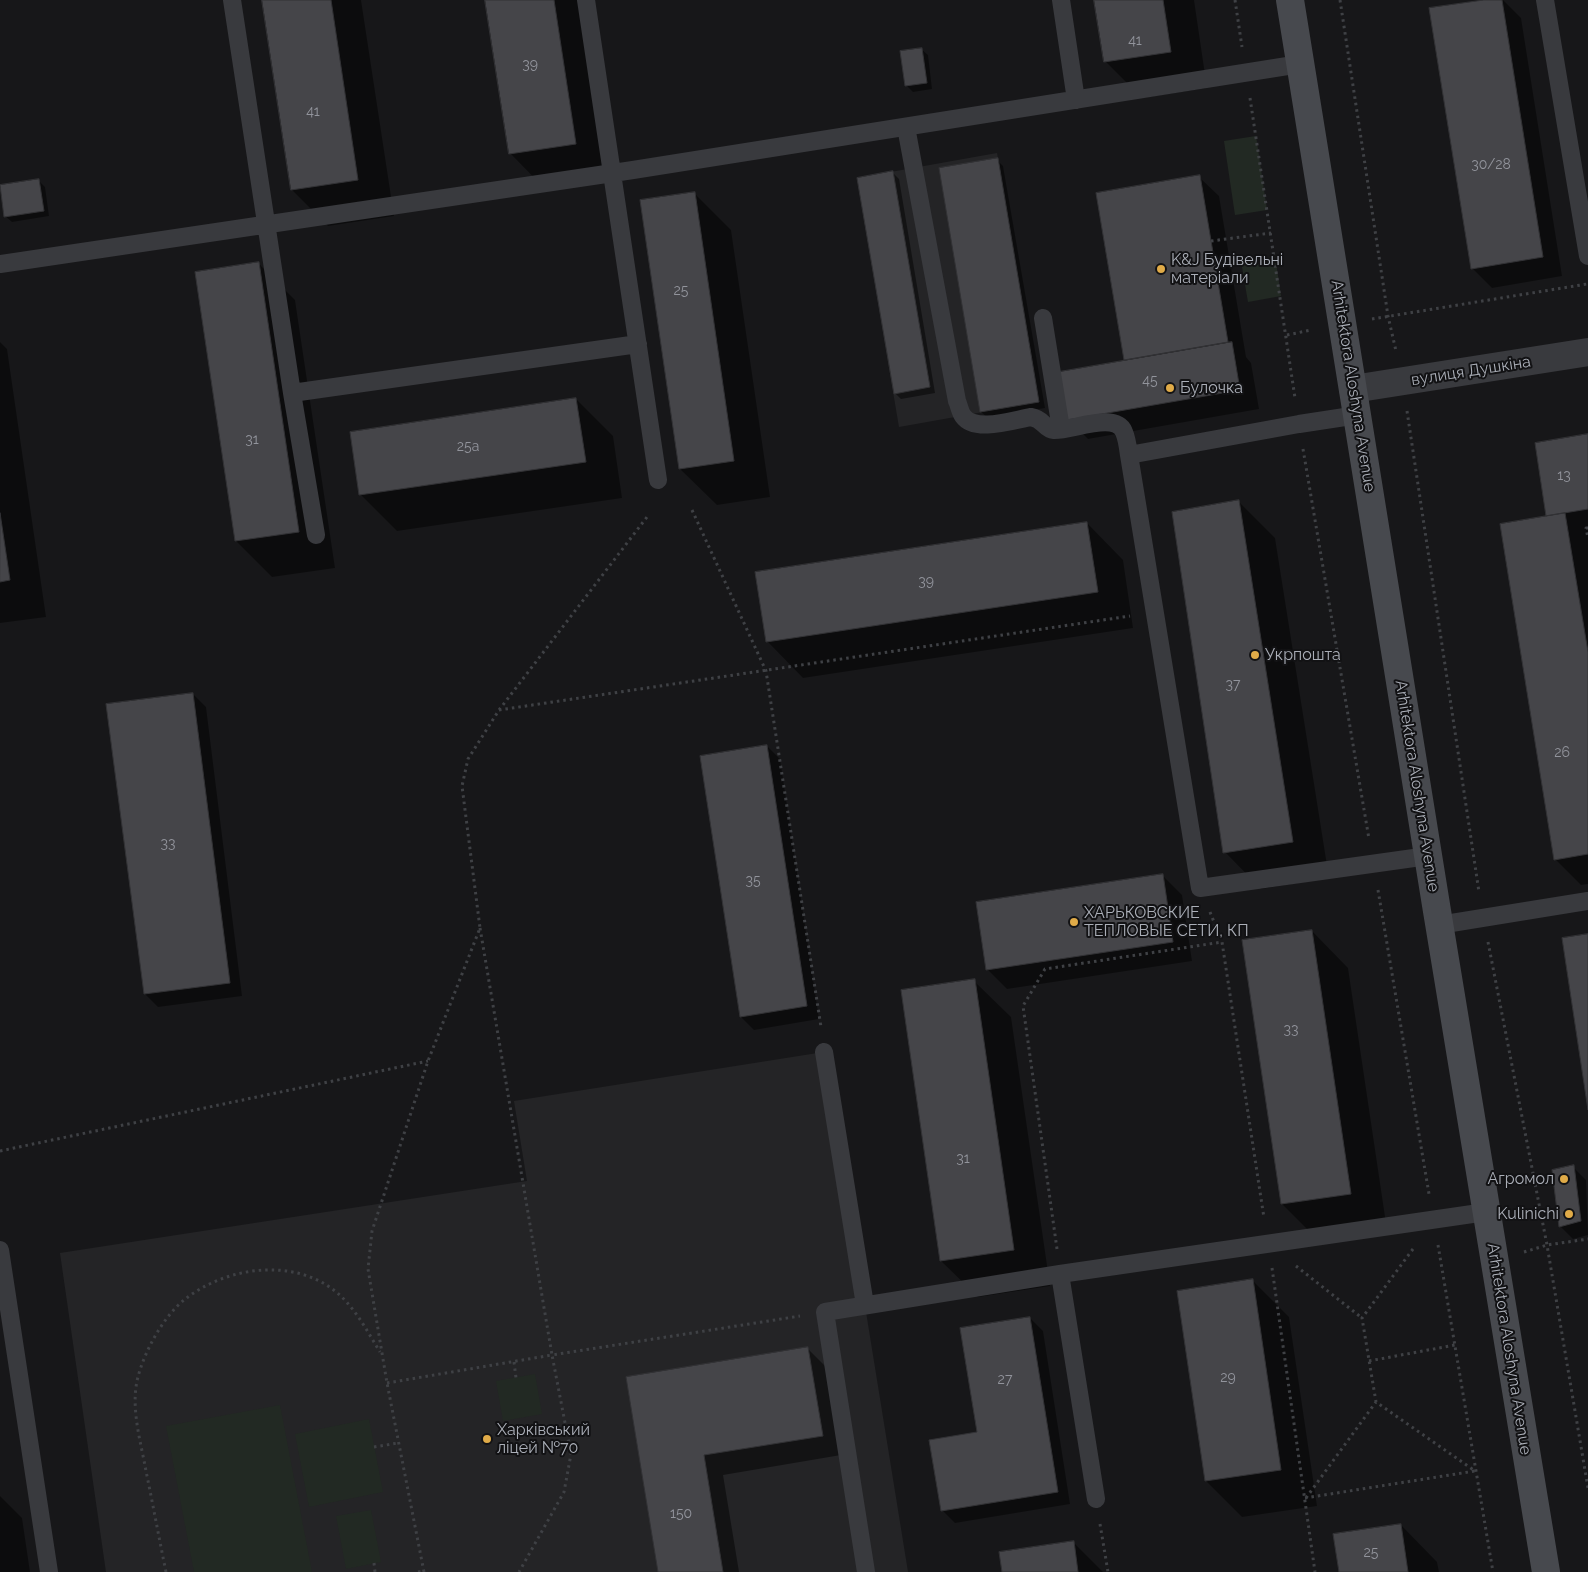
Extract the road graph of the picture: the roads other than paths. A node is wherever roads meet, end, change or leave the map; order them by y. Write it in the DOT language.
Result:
graph roads {
  1 [pos="232,0"];
  2 [pos="586,0"];
  3 [pos="1061,0"];
  4 [pos="1290,0"];
  5 [pos="1545,0"];
  6 [pos="1300,64"];
  7 [pos="1076,100"];
  8 [pos="906,127"];
  9 [pos="613,173"];
  10 [pos="267,224"];
  11 [pos="1588,256"];
  12 [pos="0,264"];
  13 [pos="1042,318"];
  14 [pos="638,344"];
  15 [pos="1588,352"];
  16 [pos="1354,389"];
  17 [pos="292,394"];
  18 [pos="1358,415"];
  19 [pos="1061,429"];
  20 [pos="1129,455"];
  21 [pos="658,480"];
  22 [pos="316,535"];
  23 [pos="1428,856"];
  24 [pos="1588,901"];
  25 [pos="1439,926"];
  26 [pos="824,1052"];
  27 [pos="1486,1212"];
  28 [pos="0,1250"];
  29 [pos="1060,1274"];
  30 [pos="865,1305"];
  31 [pos="1096,1498"];
  32 [pos="49,1572"];
  33 [pos="866,1572"];
  34 [pos="1546,1572"];
  1 -- 10 [label="lane"];
  2 -- 9 [label="lane"];
  3 -- 7 [label="lane"];
  4 -- 6 [label="street, Arhitektora Aloshyna Avenue"];
  5 -- 11 [label="lane"];
  6 -- 7 [label="lane"];
  6 -- 16 [label="street, Arhitektora Aloshyna Avenue"];
  7 -- 8 [label="lane"];
  8 -- 9 [label="lane"];
  8 -- 19 [label="lane"];
  9 -- 10 [label="lane"];
  9 -- 14 [label="lane"];
  10 -- 12 [label="lane"];
  10 -- 17 [label="lane"];
  13 -- 19 [label="lane"];
  14 -- 17 [label="lane"];
  14 -- 21 [label="lane"];
  15 -- 16 [label="street, вулиця Душкіна"];
  16 -- 18 [label="street, Arhitektora Aloshyna Avenue"];
  17 -- 22 [label="lane"];
  18 -- 20 [label="lane"];
  18 -- 23 [label="street, Arhitektora Aloshyna Avenue"];
  19 -- 20 [label="lane"];
  20 -- 23 [label="lane"];
  23 -- 25 [label="street, Arhitektora Aloshyna Avenue"];
  24 -- 25 [label="lane"];
  25 -- 27 [label="street, Arhitektora Aloshyna Avenue"];
  26 -- 30 [label="lane"];
  27 -- 29 [label="lane"];
  27 -- 34 [label="street, Arhitektora Aloshyna Avenue"];
  28 -- 32 [label="lane"];
  29 -- 30 [label="lane"];
  29 -- 31 [label="lane"];
  30 -- 33 [label="lane"];
}
